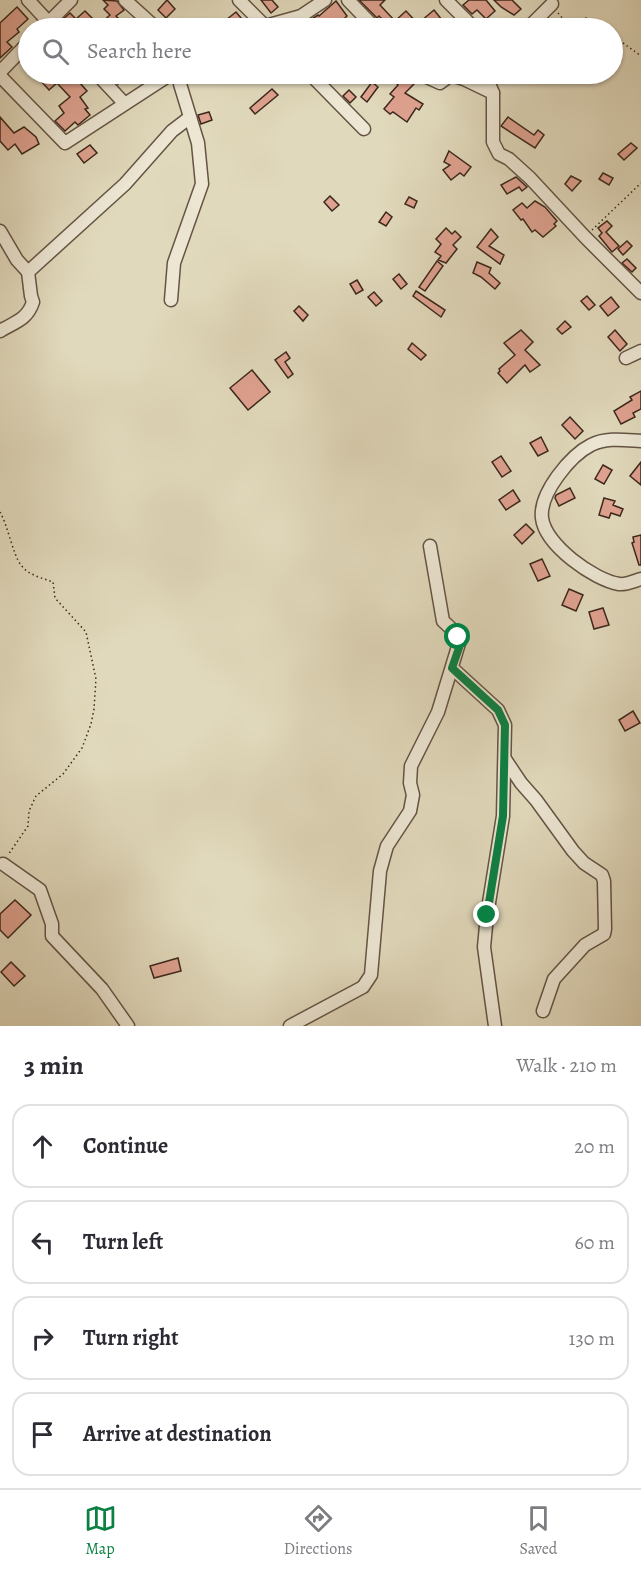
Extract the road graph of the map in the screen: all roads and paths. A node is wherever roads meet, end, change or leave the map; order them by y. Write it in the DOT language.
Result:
graph roads {
  1 [pos="28,0"];
  2 [pos="71,0"];
  3 [pos="126,0"];
  4 [pos="239,0"];
  5 [pos="324,0"];
  6 [pos="348,0"];
  7 [pos="446,0"];
  8 [pos="552,4"];
  9 [pos="42,18"];
  10 [pos="56,18"];
  11 [pos="145,18"];
  12 [pos="255,18"];
  13 [pos="294,18"];
  14 [pos="365,18"];
  15 [pos="464,18"];
  16 [pos="538,18"];
  17 [pos="563,18"];
  18 [pos="623,43"];
  19 [pos="18,55"];
  20 [pos="641,56"];
  21 [pos="0,74"];
  22 [pos="106,84"];
  23 [pos="155,84"];
  24 [pos="180,84"];
  25 [pos="320,84"];
  26 [pos="474,84"];
  27 [pos="489,84"];
  28 [pos="493,93"];
  29 [pos="124,103"];
  30 [pos="189,118"];
  31 [pos="364,129"];
  32 [pos="641,183"];
  33 [pos="0,231"];
  34 [pos="585,237"];
  35 [pos="28,272"];
  36 [pos="641,293"];
  37 [pos="171,300"];
  38 [pos="0,331"];
  39 [pos="641,351"];
  40 [pos="626,358"];
  41 [pos="641,441"];
  42 [pos="0,512"];
  43 [pos="430,546"];
  44 [pos="641,579"];
  45 [pos="452,668"];
  46 [pos="505,758"];
  47 [pos="3,864"];
  48 [pos="543,1011"];
  49 [pos="128,1026"];
  50 [pos="290,1026"];
  51 [pos="495,1026"];
  1 -- 9 [label="street"];
  2 -- 10 [label="street"];
  3 -- 11 [label="street"];
  4 -- 12 [label="street"];
  5 -- 13 [label="street"];
  6 -- 14 [label="street"];
  7 -- 15 [label="street"];
  8 -- 16 [label="street"];
  8 -- 17 [label="path"];
  18 -- 20 [label="path"];
  19 -- 21 [label="street"];
  21 -- 29 [label="street"];
  22 -- 29 [label="street"];
  23 -- 29 [label="street"];
  24 -- 30 [label="street"];
  25 -- 31 [label="street"];
  26 -- 28 [label="street"];
  27 -- 28 [label="street"];
  28 -- 34 [label="street"];
  30 -- 35 [label="street"];
  30 -- 37 [label="street"];
  32 -- 34 [label="path"];
  33 -- 35 [label="street"];
  34 -- 36 [label="street"];
  35 -- 38 [label="street"];
  39 -- 40 [label="street"];
  41 -- 44 [label="street"];
  42 -- 47 [label="path"];
  43 -- 45 [label="street"];
  45 -- 46 [label="street"];
  45 -- 50 [label="street"];
  46 -- 48 [label="street"];
  46 -- 51 [label="street"];
  47 -- 49 [label="street"];
}
